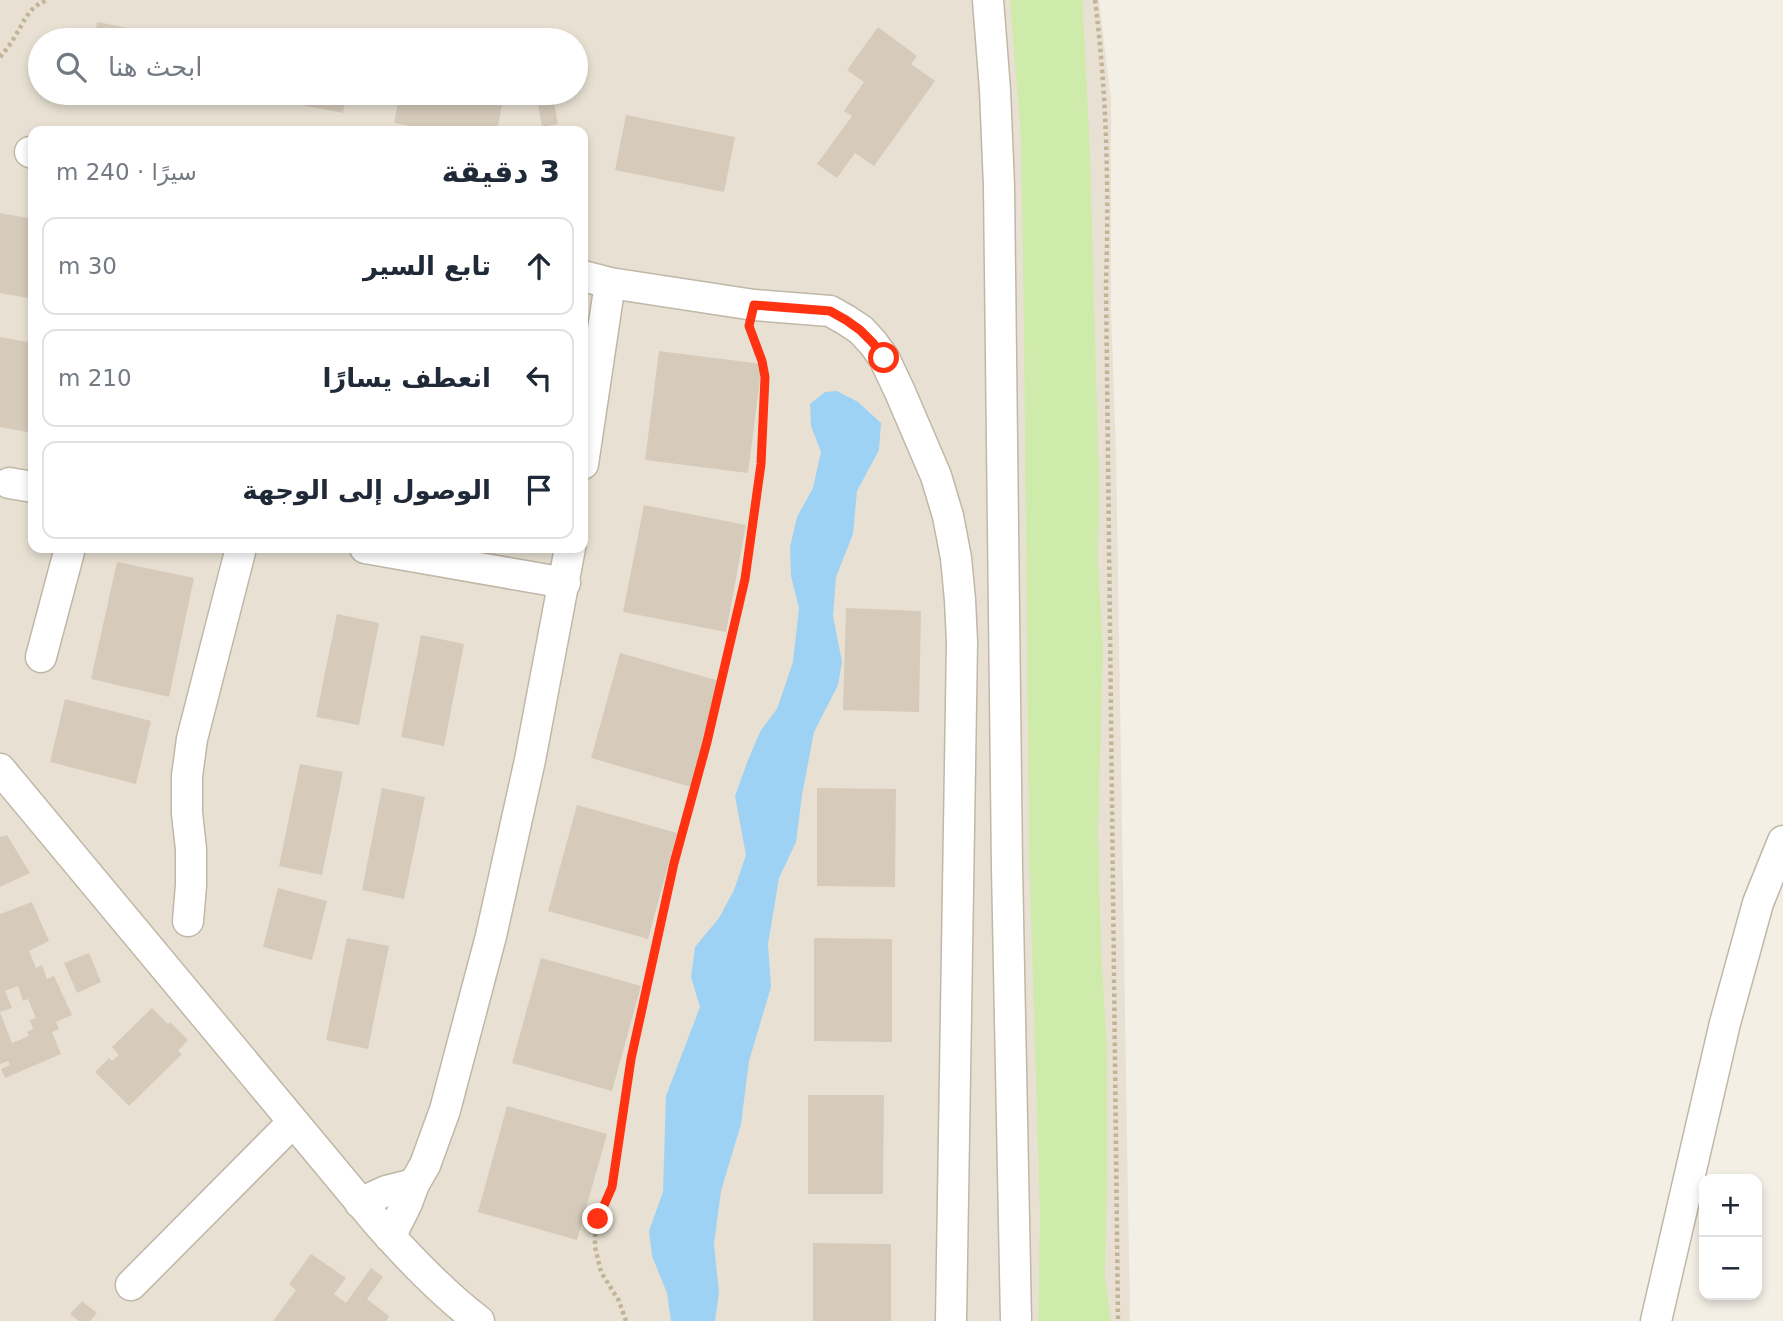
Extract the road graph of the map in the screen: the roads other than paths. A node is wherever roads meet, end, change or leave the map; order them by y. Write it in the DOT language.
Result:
graph roads {
  1 [pos="988,0"];
  2 [pos="597,279"];
  3 [pos="588,398"];
  4 [pos="69,553"];
  5 [pos="240,553"];
  6 [pos="394,553"];
  7 [pos="569,553"];
  8 [pos="565,583"];
  9 [pos="41,657"];
  10 [pos="0,769"];
  11 [pos="1783,841"];
  12 [pos="188,921"];
  13 [pos="293,1122"];
  14 [pos="414,1184"];
  15 [pos="360,1203"];
  16 [pos="390,1237"];
  17 [pos="131,1285"];
  18 [pos="479,1321"];
  19 [pos="951,1321"];
  20 [pos="1016,1321"];
  21 [pos="1656,1321"];
  1 -- 20 [label="street"];
  2 -- 3 [label="street"];
  2 -- 19 [label="street"];
  4 -- 9 [label="street"];
  5 -- 12 [label="street"];
  6 -- 8 [label="street"];
  7 -- 8 [label="street"];
  8 -- 14 [label="street"];
  10 -- 13 [label="street"];
  11 -- 21 [label="street"];
  13 -- 15 [label="street"];
  13 -- 17 [label="street"];
  14 -- 15 [label="street"];
  14 -- 16 [label="street"];
  15 -- 16 [label="street"];
  16 -- 18 [label="street"];
}
